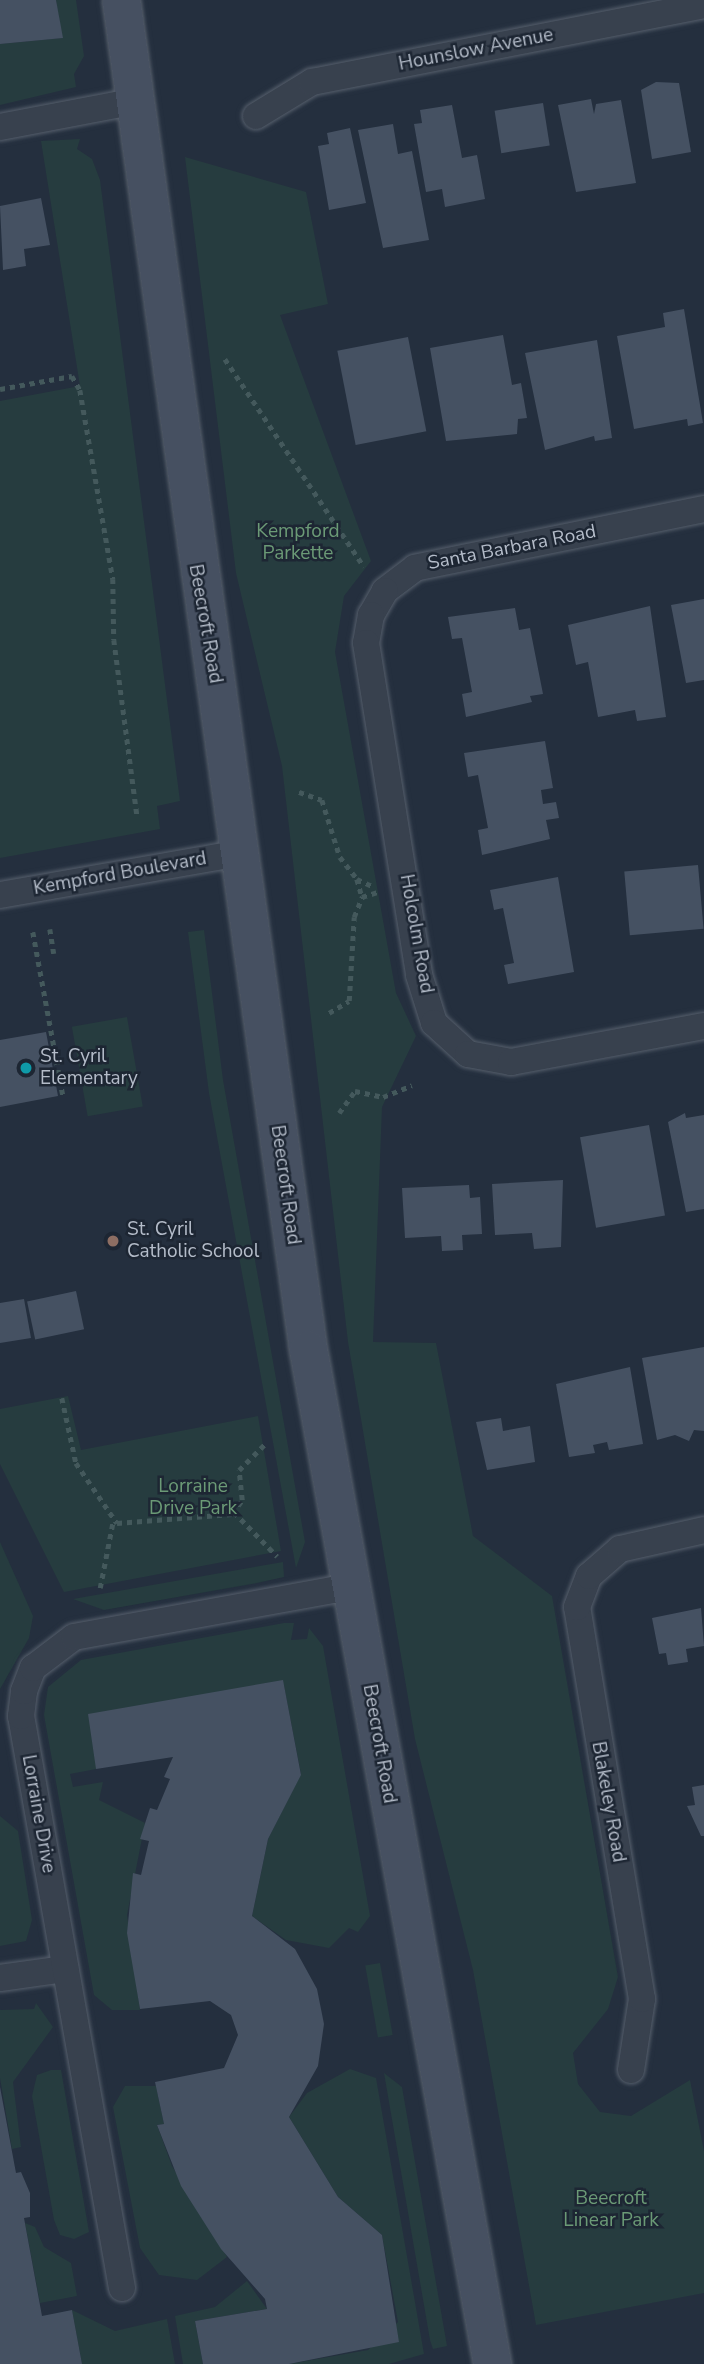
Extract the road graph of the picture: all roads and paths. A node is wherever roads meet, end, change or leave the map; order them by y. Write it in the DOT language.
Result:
graph roads {
  1 [pos="121,0"];
  2 [pos="704,5"];
  3 [pos="136,102"];
  4 [pos="256,116"];
  5 [pos="0,127"];
  6 [pos="225,359"];
  7 [pos="0,389"];
  8 [pos="704,509"];
  9 [pos="364,566"];
  10 [pos="299,792"];
  11 [pos="394,810"];
  12 [pos="137,814"];
  13 [pos="240,853"];
  14 [pos="357,879"];
  15 [pos="0,895"];
  16 [pos="362,897"];
  17 [pos="50,929"];
  18 [pos="33,932"];
  19 [pos="54,954"];
  20 [pos="329,1013"];
  21 [pos="704,1026"];
  22 [pos="412,1084"];
  23 [pos="63,1096"];
  24 [pos="339,1113"];
  25 [pos="62,1398"];
  26 [pos="267,1443"];
  27 [pos="234,1512"];
  28 [pos="113,1521"];
  29 [pos="704,1530"];
  30 [pos="277,1556"];
  31 [pos="350,1587"];
  32 [pos="100,1588"];
  33 [pos="65,1969"];
  34 [pos="0,1978"];
  35 [pos="631,2070"];
  36 [pos="122,2288"];
  37 [pos="492,2364"];
  1 -- 3 [label="street, Beecroft Road"];
  2 -- 4 [label="street, Hounslow Avenue"];
  3 -- 5 [label="street"];
  3 -- 13 [label="street, Beecroft Road"];
  6 -- 9 [label="path"];
  7 -- 12 [label="path"];
  8 -- 11 [label="street, Santa Barbara Road"];
  10 -- 14 [label="path"];
  11 -- 21 [label="street, Holcolm Road"];
  13 -- 15 [label="street, Kempford Boulevard"];
  13 -- 31 [label="street, Beecroft Road"];
  14 -- 16 [label="path"];
  14 -- 16 [label="path"];
  16 -- 20 [label="path"];
  17 -- 19 [label="path"];
  18 -- 23 [label="path"];
  22 -- 24 [label="path"];
  25 -- 28 [label="path"];
  26 -- 27 [label="path"];
  27 -- 28 [label="path"];
  27 -- 30 [label="path"];
  28 -- 32 [label="path"];
  29 -- 35 [label="street, Blakeley Road"];
  31 -- 33 [label="street, Lorraine Drive"];
  31 -- 37 [label="street, Beecroft Road"];
  33 -- 34 [label="street"];
  33 -- 36 [label="street, Lorraine Drive"];
}
